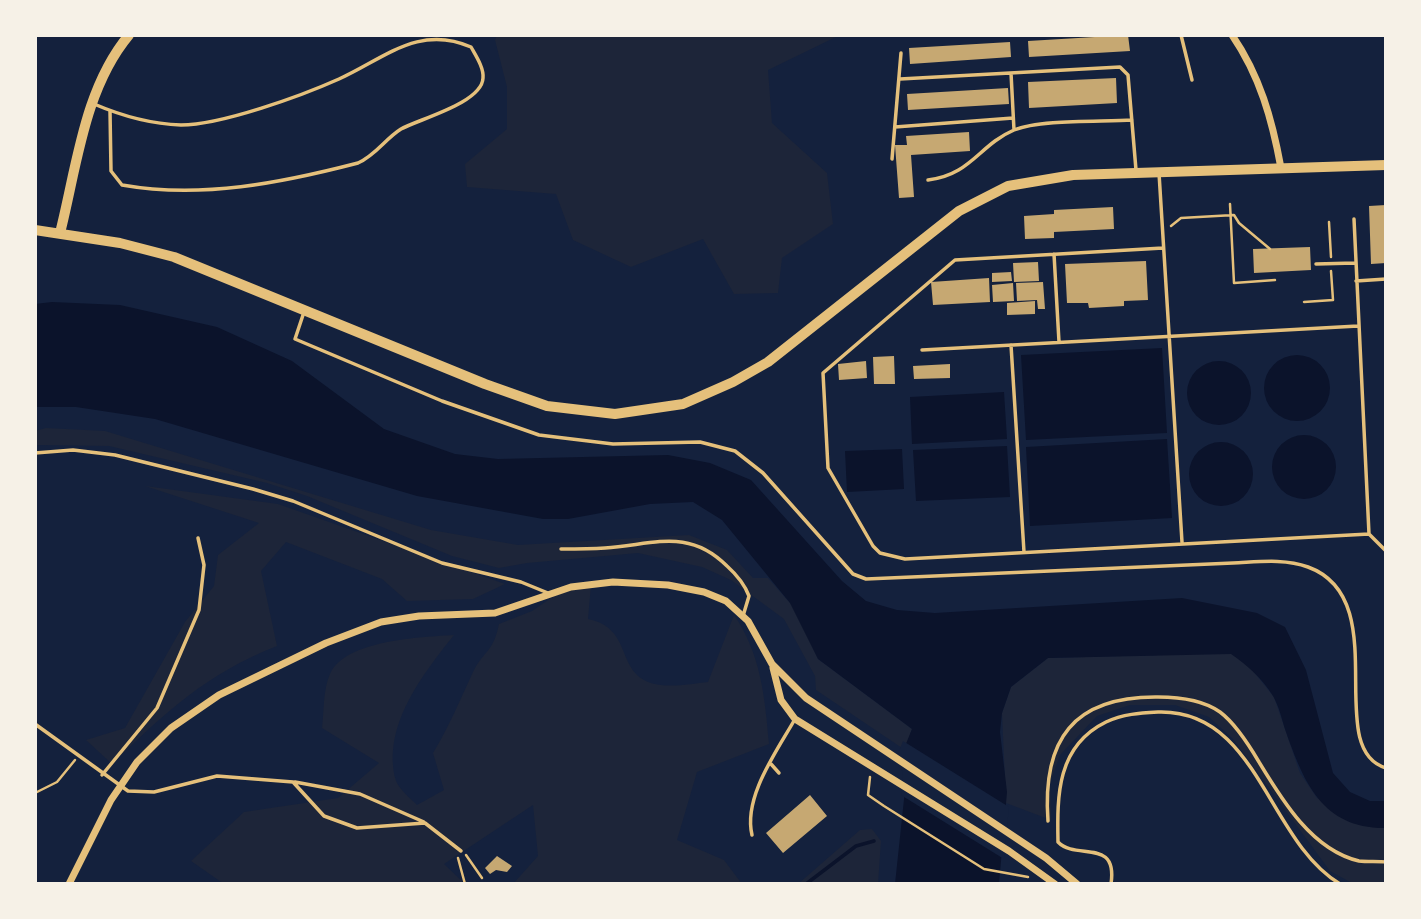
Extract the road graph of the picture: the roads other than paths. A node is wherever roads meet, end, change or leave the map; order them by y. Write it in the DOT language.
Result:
graph roads {
  1 [pos="129,35"];
  2 [pos="1181,35"];
  3 [pos="1232,35"];
  4 [pos="901,52"];
  5 [pos="1011,73"];
  6 [pos="900,79"];
  7 [pos="1192,80"];
  8 [pos="92,103"];
  9 [pos="110,111"];
  10 [pos="1013,118"];
  11 [pos="1132,120"];
  12 [pos="895,127"];
  13 [pos="1014,130"];
  14 [pos="892,159"];
  15 [pos="1386,165"];
  16 [pos="1281,168"];
  17 [pos="1159,171"];
  18 [pos="1136,172"];
  19 [pos="928,180"];
  20 [pos="1354,219"];
  21 [pos="35,230"];
  22 [pos="60,233"];
  23 [pos="1163,248"];
  24 [pos="1054,254"];
  25 [pos="1355,263"];
  26 [pos="1316,264"];
  27 [pos="1386,279"];
  28 [pos="1356,281"];
  29 [pos="305,310"];
  30 [pos="1358,326"];
  31 [pos="1168,335"];
  32 [pos="1059,342"];
  33 [pos="1011,345"];
  34 [pos="922,350"];
  35 [pos="35,453"];
  36 [pos="1369,534"];
  37 [pos="198,538"];
  38 [pos="1182,542"];
  39 [pos="561,549"];
  40 [pos="1386,551"];
  41 [pos="1024,552"];
  42 [pos="550,594"];
  43 [pos="743,616"];
  44 [pos="772,664"];
  45 [pos="795,719"];
  46 [pos="35,724"];
  47 [pos="771,764"];
  48 [pos="1386,768"];
  49 [pos="779,773"];
  50 [pos="102,775"];
  51 [pos="293,782"];
  52 [pos="119,788"];
  53 [pos="1048,821"];
  54 [pos="425,823"];
  55 [pos="752,835"];
  56 [pos="461,851"];
  57 [pos="1386,862"];
  58 [pos="69,884"];
  59 [pos="1055,884"];
  60 [pos="1077,884"];
  61 [pos="1111,884"];
  62 [pos="1339,884"];
  1 -- 8 [label="main road"];
  2 -- 7 [label="lane"];
  3 -- 16 [label="street"];
  4 -- 6 [label="lane"];
  5 -- 6 [label="lane"];
  5 -- 10 [label="lane"];
  5 -- 11 [label="lane"];
  6 -- 12 [label="lane"];
  8 -- 9 [label="lane"];
  8 -- 22 [label="main road"];
  9 -- 9 [label="lane"];
  10 -- 12 [label="lane"];
  10 -- 13 [label="lane"];
  11 -- 13 [label="lane"];
  11 -- 18 [label="lane"];
  12 -- 14 [label="lane"];
  13 -- 19 [label="lane"];
  15 -- 16 [label="main road"];
  16 -- 17 [label="main road"];
  17 -- 18 [label="main road"];
  17 -- 23 [label="lane"];
  18 -- 29 [label="main road"];
  20 -- 25 [label="lane"];
  21 -- 22 [label="main road"];
  22 -- 29 [label="main road"];
  23 -- 24 [label="lane"];
  23 -- 31 [label="lane"];
  24 -- 32 [label="lane"];
  24 -- 41 [label="lane"];
  25 -- 26 [label="lane"];
  25 -- 28 [label="lane"];
  27 -- 28 [label="lane"];
  28 -- 30 [label="lane"];
  29 -- 48 [label="lane"];
  30 -- 31 [label="lane"];
  30 -- 36 [label="lane"];
  31 -- 32 [label="lane"];
  31 -- 38 [label="lane"];
  32 -- 33 [label="lane"];
  33 -- 34 [label="lane"];
  33 -- 41 [label="lane"];
  35 -- 42 [label="lane"];
  36 -- 38 [label="lane"];
  36 -- 40 [label="lane"];
  37 -- 50 [label="lane"];
  38 -- 41 [label="lane"];
  39 -- 43 [label="lane"];
  42 -- 43 [label="street"];
  42 -- 52 [label="street"];
  43 -- 44 [label="street"];
  44 -- 45 [label="street"];
  44 -- 60 [label="street"];
  45 -- 47 [label="lane"];
  45 -- 59 [label="street"];
  46 -- 50 [label="lane"];
  47 -- 49 [label="lane"];
  47 -- 55 [label="lane"];
  50 -- 52 [label="lane"];
  51 -- 52 [label="lane"];
  51 -- 54 [label="lane"];
  51 -- 54 [label="lane"];
  52 -- 58 [label="street"];
  53 -- 57 [label="lane"];
  54 -- 56 [label="lane"];
  61 -- 62 [label="lane"];
}
